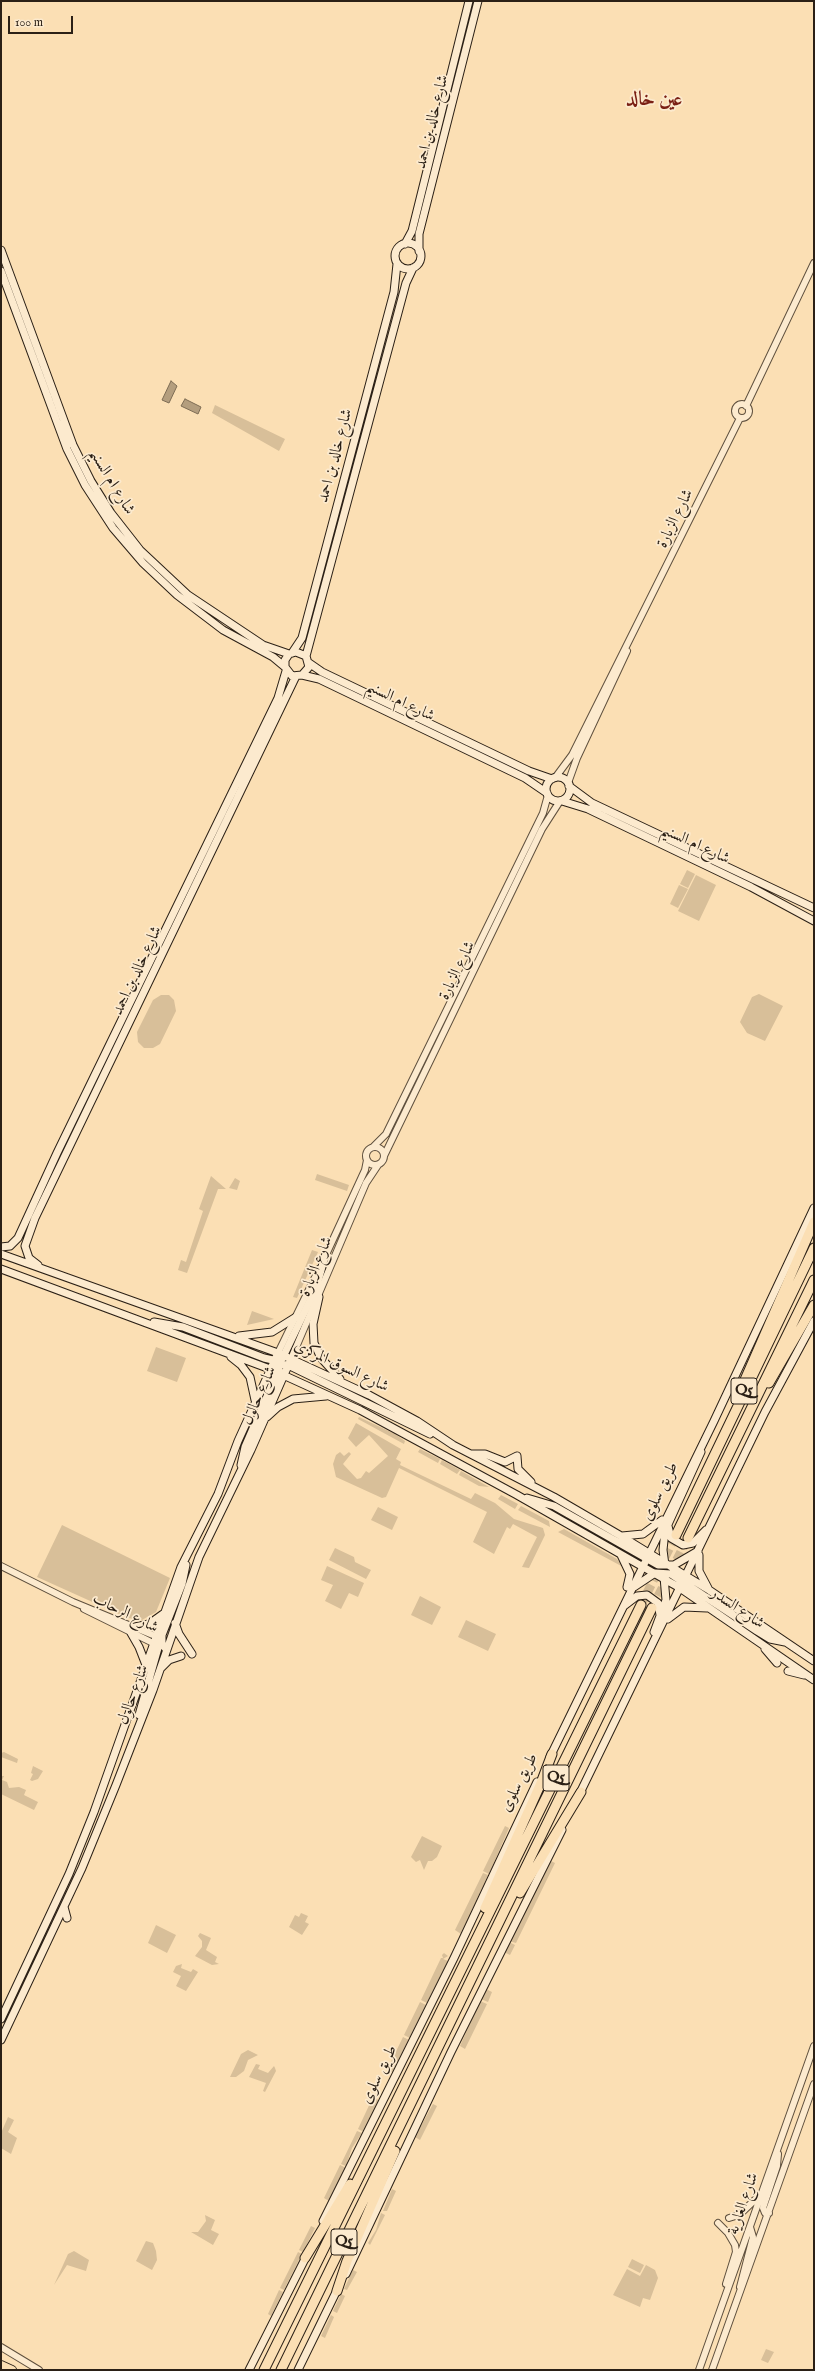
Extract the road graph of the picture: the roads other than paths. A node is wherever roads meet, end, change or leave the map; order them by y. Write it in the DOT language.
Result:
graph roads {
  1 [pos="469,1"];
  2 [pos="478,1"];
  3 [pos="405,244"];
  4 [pos="1,250"];
  5 [pos="419,250"];
  6 [pos="814,263"];
  7 [pos="397,264"];
  8 [pos="413,268"];
  9 [pos="1,271"];
  10 [pos="746,406"];
  11 [pos="740,418"];
  12 [pos="635,631"];
  13 [pos="291,653"];
  14 [pos="308,660"];
  15 [pos="285,669"];
  16 [pos="299,676"];
  17 [pos="554,779"];
  18 [pos="569,785"];
  19 [pos="547,794"];
  20 [pos="561,801"];
  21 [pos="814,908"];
  22 [pos="814,921"];
  23 [pos="373,1148"];
  24 [pos="384,1156"];
  25 [pos="367,1160"];
  26 [pos="378,1165"];
  27 [pos="814,1208"];
  28 [pos="814,1222"];
  29 [pos="1,1247"];
  30 [pos="814,1248"];
  31 [pos="1,1254"];
  32 [pos="325,1256"];
  33 [pos="1,1269"];
  34 [pos="48,1271"];
  35 [pos="814,1280"];
  36 [pos="319,1297"];
  37 [pos="814,1306"];
  38 [pos="296,1317"];
  39 [pos="142,1320"];
  40 [pos="814,1321"];
  41 [pos="234,1336"];
  42 [pos="223,1351"];
  43 [pos="282,1360"];
  44 [pos="270,1369"];
  45 [pos="281,1374"];
  46 [pos="344,1383"];
  47 [pos="329,1396"];
  48 [pos="254,1404"];
  49 [pos="736,1409"];
  50 [pos="747,1416"];
  51 [pos="263,1422"];
  52 [pos="453,1445"];
  53 [pos="471,1454"];
  54 [pos="236,1480"];
  55 [pos="516,1495"];
  56 [pos="554,1497"];
  57 [pos="667,1520"];
  58 [pos="712,1524"];
  59 [pos="676,1535"];
  60 [pos="621,1536"];
  61 [pos="688,1538"];
  62 [pos="699,1549"];
  63 [pos="189,1552"];
  64 [pos="619,1553"];
  65 [pos="647,1555"];
  66 [pos="1,1566"];
  67 [pos="642,1566"];
  68 [pos="663,1569"];
  69 [pos="683,1582"];
  70 [pos="709,1590"];
  71 [pos="629,1592"];
  72 [pos="73,1602"];
  73 [pos="641,1605"];
  74 [pos="652,1608"];
  75 [pos="711,1609"];
  76 [pos="619,1611"];
  77 [pos="163,1614"];
  78 [pos="175,1623"];
  79 [pos="614,1623"];
  80 [pos="661,1623"];
  81 [pos="135,1627"];
  82 [pos="131,1633"];
  83 [pos="157,1641"];
  84 [pos="758,1641"];
  85 [pos="786,1642"];
  86 [pos="167,1646"];
  87 [pos="192,1654"];
  88 [pos="181,1656"];
  89 [pos="814,1661"];
  90 [pos="777,1663"];
  91 [pos="146,1665"];
  92 [pos="788,1671"];
  93 [pos="157,1673"];
  94 [pos="812,1679"];
  95 [pos="153,1690"];
  96 [pos="155,1698"];
  97 [pos="135,1735"];
  98 [pos="552,1754"];
  99 [pos="116,1785"];
  100 [pos="581,1792"];
  101 [pos="116,1799"];
  102 [pos="68,1874"];
  103 [pos="58,1883"];
  104 [pos="64,1907"];
  105 [pos="67,1918"];
  106 [pos="502,1919"];
  107 [pos="470,1951"];
  108 [pos="47,1956"];
  109 [pos="37,1964"];
  110 [pos="1,2018"];
  111 [pos="1,2040"];
  112 [pos="814,2046"];
  113 [pos="814,2084"];
  114 [pos="407,2113"];
  115 [pos="801,2122"];
  116 [pos="803,2129"];
  117 [pos="378,2138"];
  118 [pos="780,2143"];
  119 [pos="762,2193"];
  120 [pos="769,2213"];
  121 [pos="729,2218"];
  122 [pos="718,2223"];
  123 [pos="750,2227"];
  124 [pos="305,2258"];
  125 [pos="742,2290"];
  126 [pos="337,2291"];
  127 [pos="719,2314"];
  128 [pos="1,2347"];
  129 [pos="1,2365"];
  130 [pos="12,2370"];
  131 [pos="39,2370"];
  132 [pos="250,2370"];
  133 [pos="264,2370"];
  134 [pos="281,2370"];
  135 [pos="298,2370"];
  136 [pos="699,2370"];
  137 [pos="712,2370"];
  1 -- 3 [label="main road, شارع خالد بن احمد"];
  2 -- 5 [label="main road, شارع خالد بن احمد"];
  3 -- 5 [label="main road"];
  3 -- 7 [label="main road"];
  4 -- 13 [label="main road, شارع ام السنيم"];
  5 -- 8 [label="main road"];
  6 -- 10 [label="street"];
  7 -- 8 [label="main road"];
  7 -- 13 [label="main road, شارع خالد بن احمد"];
  8 -- 14 [label="main road, شارع خالد بن احمد"];
  9 -- 15 [label="main road, شارع ام السنيم"];
  10 -- 11 [label="street"];
  10 -- 11 [label="street"];
  11 -- 12 [label="street, شارع الزبارة"];
  12 -- 17 [label="street, شارع الزبارة"];
  12 -- 18 [label="street, شارع الزبارة"];
  13 -- 14 [label="main road"];
  13 -- 15 [label="main road"];
  14 -- 16 [label="main road"];
  14 -- 17 [label="main road, شارع ام السنيم"];
  15 -- 16 [label="main road"];
  15 -- 29 [label="main road, شارع خالد بن احمد"];
  16 -- 19 [label="main road, شارع ام السنيم"];
  16 -- 34 [label="main road, شارع خالد بن احمد"];
  17 -- 18 [label="main road"];
  17 -- 19 [label="main road"];
  18 -- 20 [label="main road"];
  18 -- 21 [label="main road, شارع ام السنيم"];
  19 -- 20 [label="main road"];
  19 -- 23 [label="street, شارع الزبارة"];
  20 -- 22 [label="main road, شارع ام السنيم"];
  20 -- 24 [label="street, شارع الزبارة"];
  23 -- 24 [label="street"];
  23 -- 25 [label="street"];
  24 -- 26 [label="street"];
  25 -- 26 [label="street"];
  25 -- 32 [label="street, شارع الزبارة"];
  26 -- 36 [label="street, شارع الزبارة"];
  27 -- 57 [label="main road"];
  28 -- 49 [label="highway"];
  30 -- 49 [label="highway, طريق سلوى / Q5"];
  31 -- 34 [label="main road, شارع السوق المركزي"];
  32 -- 38 [label="street, شارع الزبارة"];
  32 -- 43 [label="main road, شارع حالول"];
  33 -- 39 [label="main road, شارع السوق المركزي"];
  34 -- 41 [label="main road, شارع السوق المركزي"];
  35 -- 50 [label="highway, Q5"];
  36 -- 43 [label="street, شارع الزبارة"];
  36 -- 46 [label="main road"];
  37 -- 50 [label="highway"];
  38 -- 41 [label="main road"];
  38 -- 43 [label="street, شارع الزبارة"];
  39 -- 42 [label="main road, شارع السوق المركزي"];
  39 -- 43 [label="main road"];
  40 -- 58 [label="main road"];
  41 -- 43 [label="main road, شارع السوق المركزي"];
  42 -- 44 [label="main road, شارع السوق المركزي"];
  42 -- 48 [label="main road"];
  43 -- 44 [label="main road"];
  43 -- 45 [label="main road, شارع حالول"];
  43 -- 46 [label="main road, شارع السوق المركزي"];
  43 -- 52 [label="main road"];
  44 -- 45 [label="main road, شارع السوق المركزي"];
  44 -- 48 [label="main road, شارع حالول"];
  45 -- 47 [label="main road, شارع السوق المركزي"];
  45 -- 51 [label="main road, شارع حالول"];
  45 -- 54 [label="main road"];
  46 -- 52 [label="main road, شارع السوق المركزي"];
  47 -- 51 [label="main road"];
  47 -- 55 [label="main road, شارع السوق المركزي"];
  48 -- 63 [label="main road, شارع حالول"];
  49 -- 59 [label="highway, طريق سلوى / Q5"];
  50 -- 61 [label="highway, Q5"];
  51 -- 54 [label="main road, شارع حالول"];
  52 -- 53 [label="main road, شارع السوق المركزي"];
  53 -- 56 [label="main road, شارع السوق المركزي"];
  53 -- 56 [label="main road"];
  54 -- 78 [label="main road, شارع حالول"];
  55 -- 64 [label="main road, شارع السوق المركزي"];
  55 -- 65 [label="main road"];
  56 -- 60 [label="main road, شارع السوق المركزي"];
  57 -- 58 [label="main road"];
  57 -- 60 [label="main road"];
  57 -- 65 [label="main road, طريق سلوى"];
  57 -- 68 [label="main road"];
  58 -- 62 [label="main road"];
  60 -- 65 [label="main road, شارع السوق المركزي"];
  62 -- 68 [label="main road"];
  62 -- 69 [label="main road"];
  62 -- 70 [label="main road"];
  63 -- 77 [label="main road, شارع حالول"];
  63 -- 83 [label="main road"];
  64 -- 67 [label="main road, شارع السوق المركزي"];
  64 -- 79 [label="main road"];
  65 -- 67 [label="main road, طريق سلوى"];
  65 -- 68 [label="main road, شارع السدر"];
  66 -- 72 [label="street, شارع الرحاب"];
  67 -- 68 [label="main road, شارع السدر"];
  67 -- 71 [label="main road, طريق سلوى"];
  68 -- 69 [label="main road, شارع السدر"];
  68 -- 69 [label="main road, شارع السدر"];
  68 -- 71 [label="main road"];
  68 -- 80 [label="main road"];
  69 -- 70 [label="main road, شارع السدر"];
  69 -- 75 [label="main road, شارع السدر"];
  69 -- 80 [label="main road"];
  69 -- 85 [label="main road"];
  70 -- 85 [label="main road, شارع السدر"];
  71 -- 76 [label="main road, طريق سلوى"];
  72 -- 81 [label="street, شارع الرحاب"];
  72 -- 82 [label="street, شارع الرحاب"];
  73 -- 107 [label="highway, طريق سلوى / Q5"];
  74 -- 106 [label="highway, Q5"];
  75 -- 80 [label="main road"];
  75 -- 84 [label="main road, شارع السدر"];
  76 -- 79 [label="main road, طريق سلوى"];
  76 -- 80 [label="main road"];
  77 -- 81 [label="main road"];
  77 -- 83 [label="main road, شارع حالول"];
  78 -- 86 [label="main road, شارع حالول"];
  78 -- 87 [label="main road"];
  79 -- 98 [label="main road, طريق سلوى"];
  80 -- 100 [label="main road"];
  81 -- 83 [label="street, شارع الرحاب"];
  82 -- 83 [label="street, شارع الرحاب"];
  82 -- 91 [label="main road"];
  83 -- 86 [label="main road"];
  83 -- 91 [label="main road, شارع حالول"];
  83 -- 97 [label="main road"];
  84 -- 90 [label="main road"];
  84 -- 94 [label="main road, شارع السدر"];
  85 -- 89 [label="main road, شارع السدر"];
  86 -- 93 [label="main road, شارع حالول"];
  88 -- 93 [label="main road"];
  91 -- 102 [label="main road, شارع حالول"];
  92 -- 94 [label="main road"];
  93 -- 95 [label="main road, شارع حالول"];
  95 -- 96 [label="main road"];
  95 -- 97 [label="main road, شارع حالول"];
  97 -- 99 [label="main road, شارع حالول"];
  98 -- 107 [label="highway"];
  98 -- 124 [label="main road, طريق سلوى"];
  99 -- 101 [label="main road"];
  99 -- 104 [label="main road, شارع حالول"];
  100 -- 106 [label="highway"];
  100 -- 126 [label="main road"];
  102 -- 103 [label="main road"];
  102 -- 110 [label="main road, شارع حالول"];
  104 -- 105 [label="main road"];
  104 -- 109 [label="main road, شارع حالول"];
  106 -- 114 [label="highway, Q5"];
  107 -- 117 [label="highway, طريق سلوى / Q5"];
  108 -- 109 [label="main road"];
  109 -- 111 [label="main road, شارع حالول"];
  112 -- 118 [label="street, شارع الغارية"];
  113 -- 115 [label="street, شارع الغارية"];
  114 -- 126 [label="highway"];
  114 -- 134 [label="highway, Q5"];
  115 -- 116 [label="street"];
  115 -- 120 [label="street, شارع الغارية"];
  117 -- 124 [label="highway"];
  117 -- 133 [label="highway, طريق سلوى / Q5"];
  118 -- 119 [label="street, شارع الغارية"];
  118 -- 120 [label="street"];
  119 -- 121 [label="street"];
  119 -- 123 [label="street, شارع الغارية"];
  120 -- 125 [label="street, شارع الغارية"];
  122 -- 127 [label="street"];
  123 -- 125 [label="street"];
  123 -- 127 [label="street, شارع الغارية"];
  124 -- 132 [label="main road, طريق سلوى"];
  125 -- 137 [label="street, شارع الغارية"];
  126 -- 135 [label="main road"];
  127 -- 136 [label="street, شارع الغارية"];
  128 -- 131 [label="street"];
  129 -- 130 [label="highway"];
}
